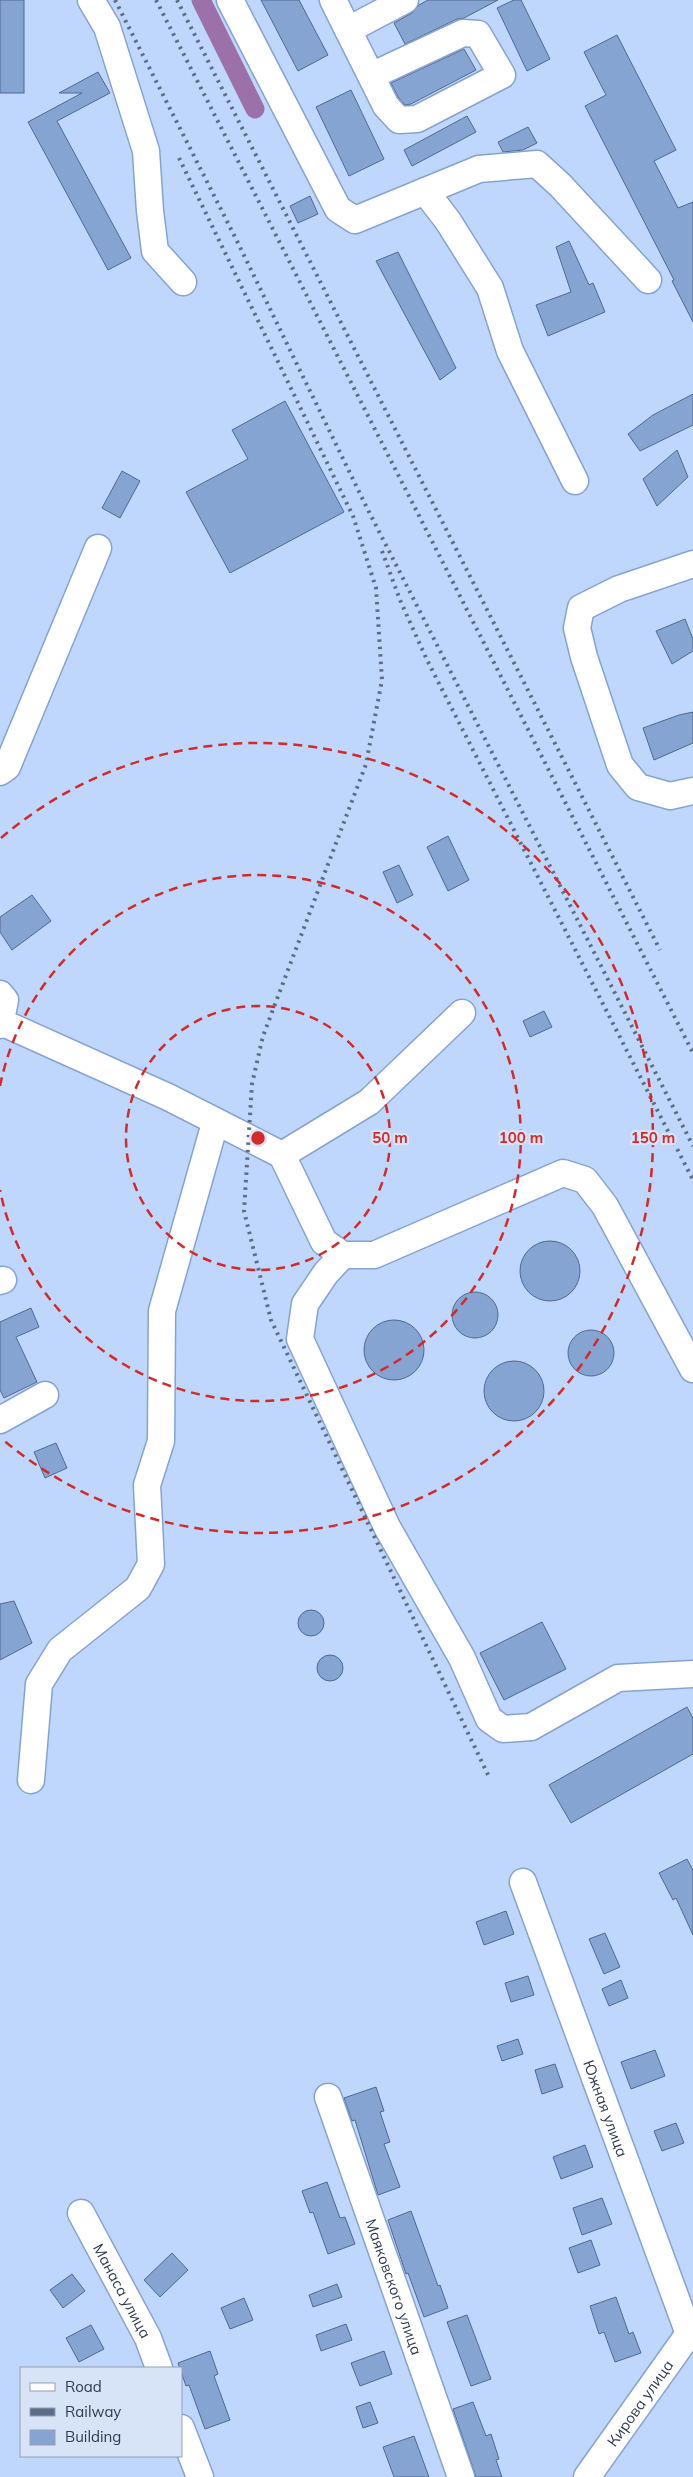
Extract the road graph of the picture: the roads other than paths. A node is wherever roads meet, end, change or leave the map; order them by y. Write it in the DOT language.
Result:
graph roads {
  1 [pos="91,0"];
  2 [pos="230,0"];
  3 [pos="333,0"];
  4 [pos="405,0"];
  5 [pos="348,30"];
  6 [pos="371,76"];
  7 [pos="425,191"];
  8 [pos="648,280"];
  9 [pos="183,282"];
  10 [pos="575,481"];
  11 [pos="98,548"];
  12 [pos="693,564"];
  13 [pos="0,772"];
  14 [pos="691,799"];
  15 [pos="0,994"];
  16 [pos="462,1013"];
  17 [pos="1,1024"];
  18 [pos="215,1123"];
  19 [pos="282,1155"];
  20 [pos="343,1255"];
  21 [pos="693,1369"];
  22 [pos="45,1395"];
  23 [pos="0,1420"];
  24 [pos="693,1674"];
  25 [pos="31,1780"];
  26 [pos="523,1882"];
  27 [pos="328,2097"];
  28 [pos="81,2213"];
  29 [pos="691,2331"];
  30 [pos="159,2367"];
  31 [pos="182,2431"];
  32 [pos="200,2477"];
  33 [pos="461,2477"];
  34 [pos="587,2477"];
  1 -- 9 [label="street"];
  2 -- 7 [label="street"];
  3 -- 5 [label="street"];
  4 -- 5 [label="street"];
  5 -- 6 [label="street"];
  6 -- 6 [label="street"];
  7 -- 8 [label="street"];
  7 -- 10 [label="street"];
  11 -- 13 [label="street"];
  12 -- 14 [label="street"];
  15 -- 17 [label="street"];
  16 -- 19 [label="street"];
  17 -- 18 [label="street"];
  18 -- 19 [label="street"];
  18 -- 25 [label="street"];
  19 -- 20 [label="street"];
  20 -- 21 [label="street"];
  20 -- 24 [label="street"];
  22 -- 23 [label="street"];
  26 -- 29 [label="street, Южная улица"];
  27 -- 33 [label="street, Маяковского улица"];
  28 -- 30 [label="street, Манаса улица"];
  29 -- 34 [label="street, Кирова улица"];
  31 -- 32 [label="street"];
}
